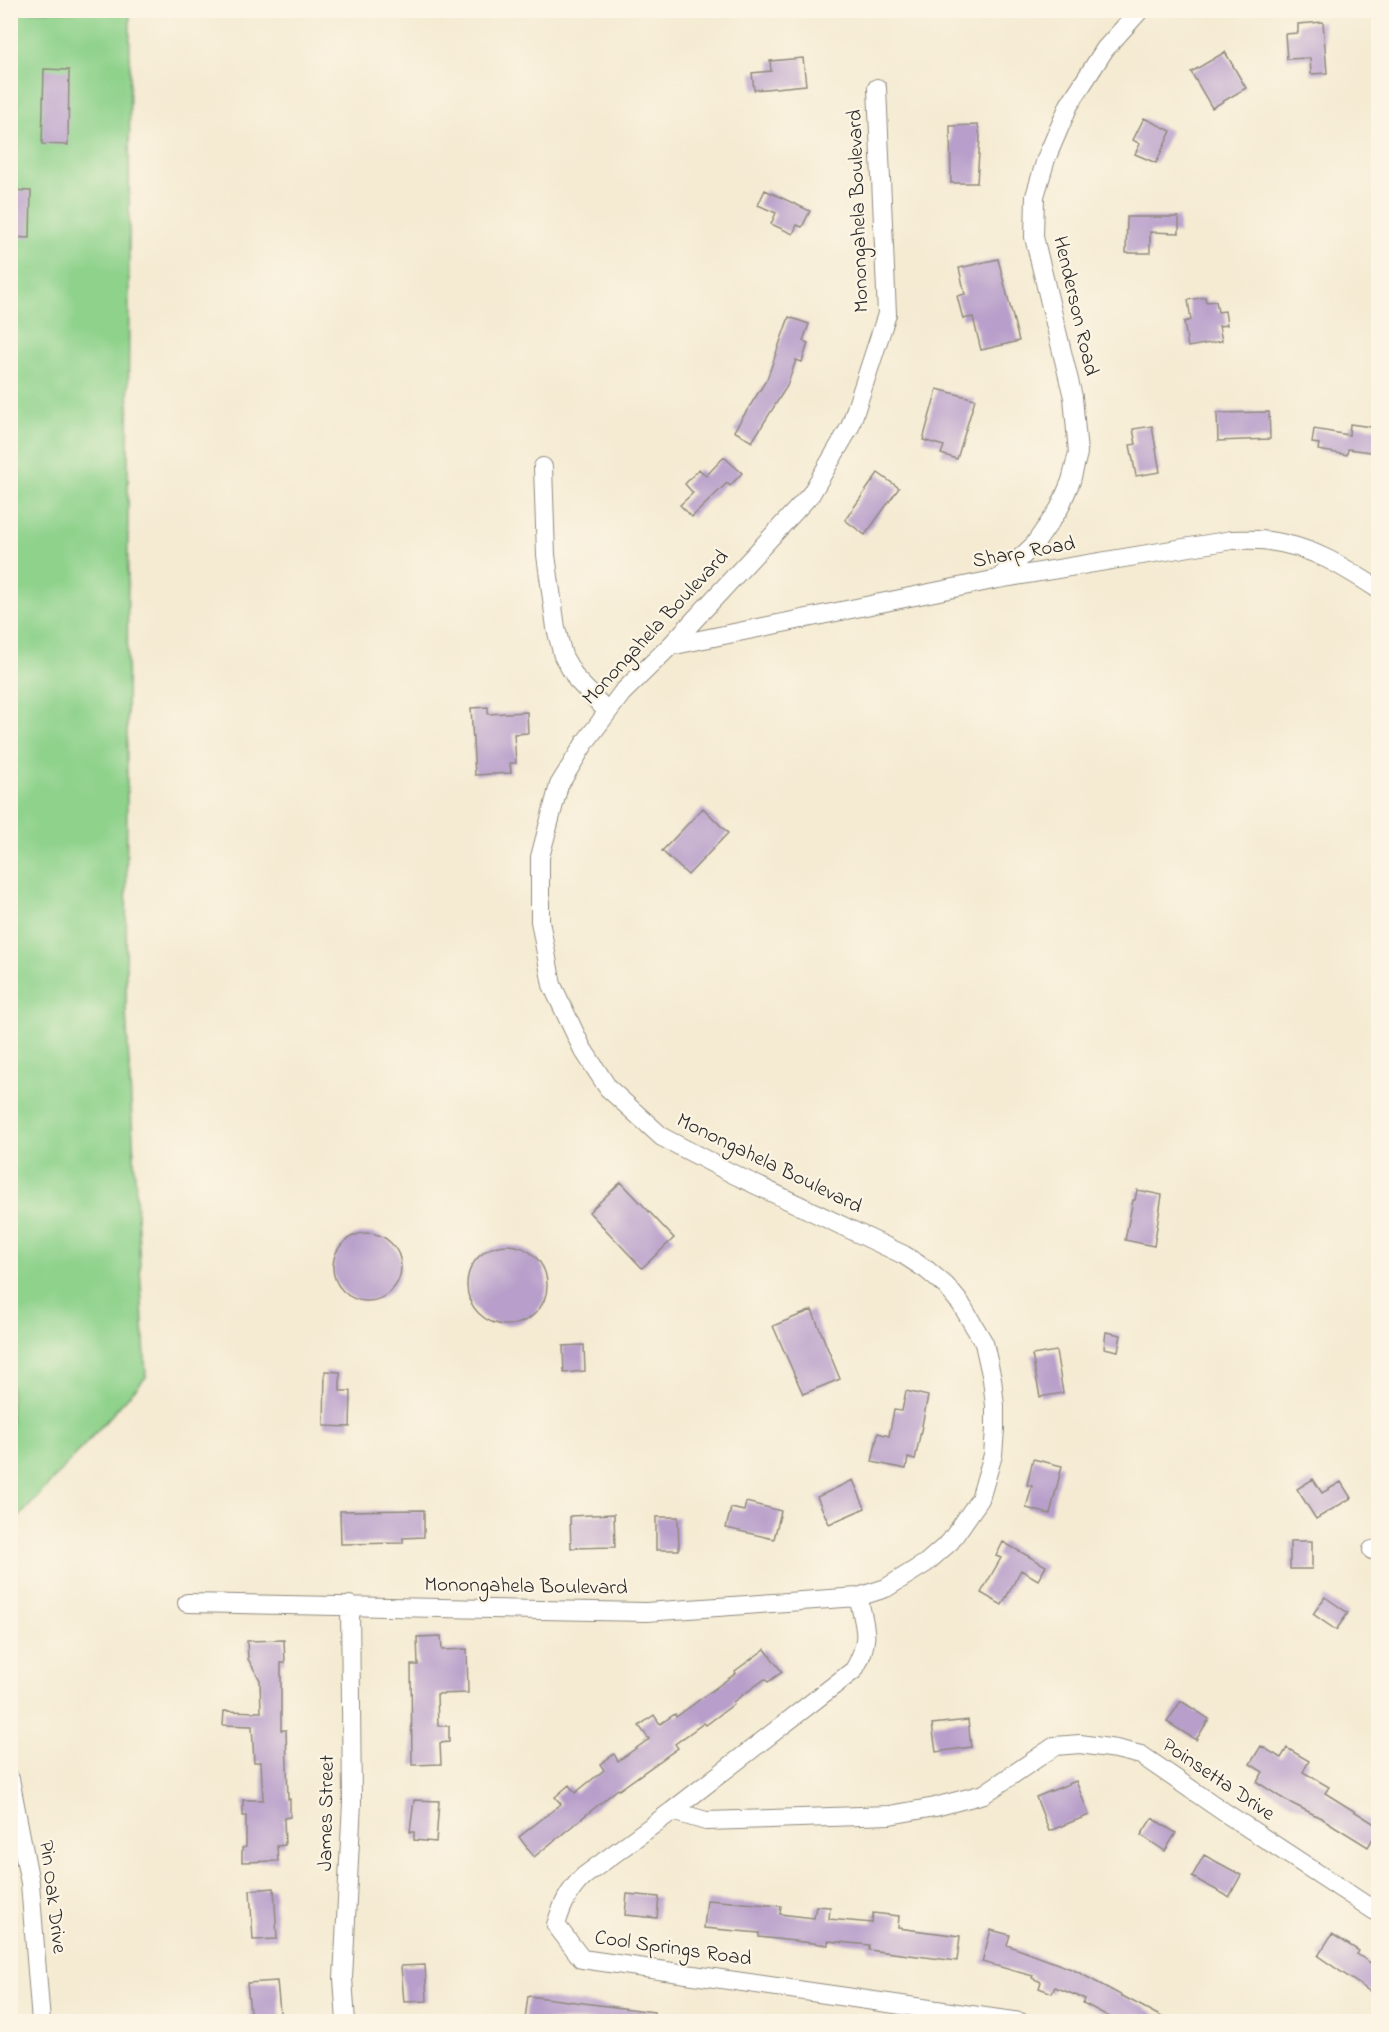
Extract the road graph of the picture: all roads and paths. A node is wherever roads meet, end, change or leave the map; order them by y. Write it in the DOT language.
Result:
graph roads {
  1 [pos="1140,10"];
  2 [pos="878,88"];
  3 [pos="543,467"];
  4 [pos="998,579"];
  5 [pos="1378,589"];
  6 [pos="670,646"];
  7 [pos="608,712"];
  8 [pos="858,1597"];
  9 [pos="187,1602"];
  10 [pos="350,1605"];
  11 [pos="10,1779"];
  12 [pos="672,1811"];
  13 [pos="1378,1912"];
  14 [pos="41,2022"];
  15 [pos="345,2022"];
  16 [pos="1020,2022"];
  1 -- 4 [label="street, Henderson Road"];
  2 -- 6 [label="street, Monongahela Boulevard"];
  3 -- 7 [label="street"];
  4 -- 5 [label="street, Sharp Road"];
  4 -- 6 [label="street, Sharp Road"];
  6 -- 7 [label="street, Monongahela Boulevard"];
  7 -- 8 [label="street, Monongahela Boulevard"];
  8 -- 10 [label="street, Monongahela Boulevard"];
  8 -- 12 [label="street, Cool Springs Road"];
  9 -- 10 [label="street, Monongahela Boulevard"];
  10 -- 15 [label="street, James Street"];
  11 -- 14 [label="street, Pin Oak Drive"];
  12 -- 13 [label="street, Poinsetta Drive"];
  12 -- 16 [label="street, Cool Springs Road"];
}
